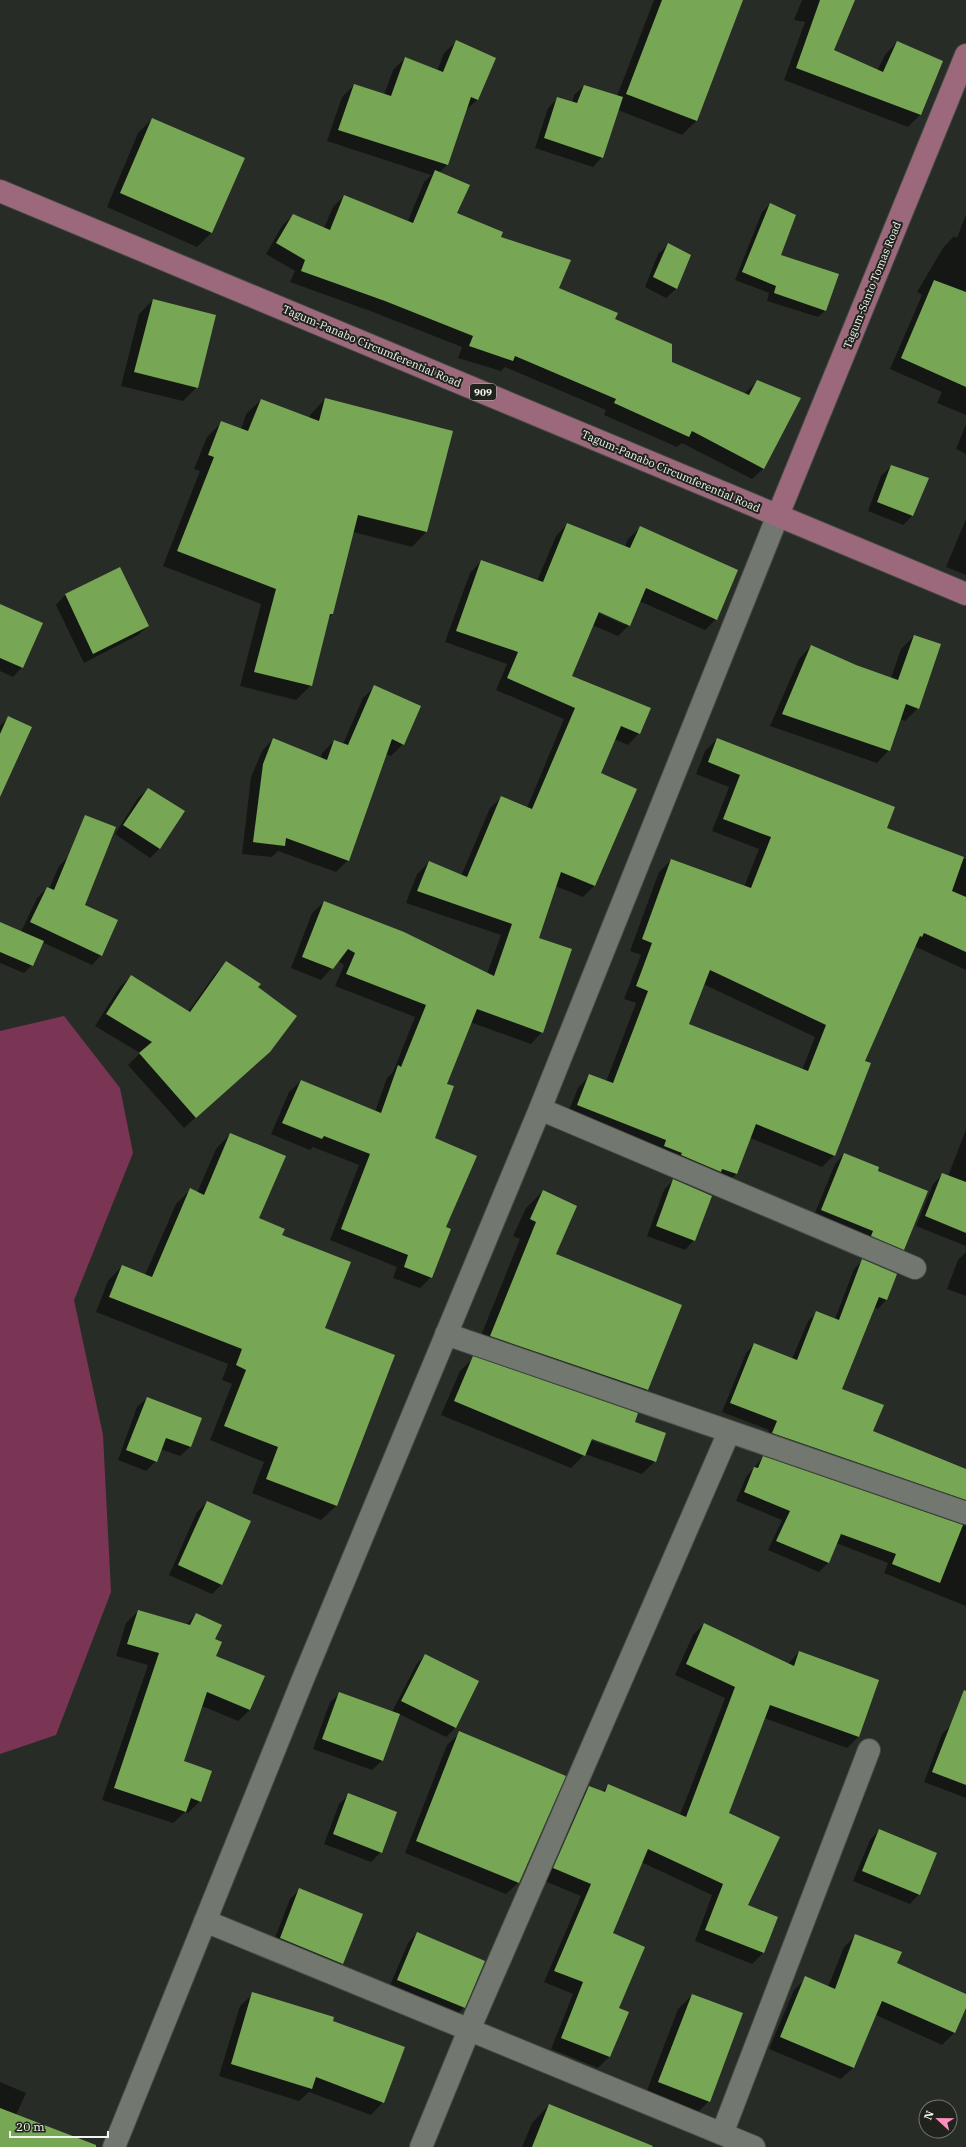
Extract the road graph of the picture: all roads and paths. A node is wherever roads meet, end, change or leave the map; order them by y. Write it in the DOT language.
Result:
graph roads {
  1 [pos="966,55"];
  2 [pos="0,191"];
  3 [pos="778,516"];
  4 [pos="966,594"];
  5 [pos="540,1109"];
  6 [pos="915,1268"];
  7 [pos="446,1334"];
  8 [pos="729,1432"];
  9 [pos="966,1513"];
  10 [pos="870,1750"];
  11 [pos="205,1921"];
  12 [pos="469,2030"];
  13 [pos="722,2134"];
  14 [pos="114,2147"];
  15 [pos="421,2147"];
  16 [pos="754,2147"];
  1 -- 3 [label="main road, Tagum-Santo Tomas Road"];
  2 -- 3 [label="main road, Tagum-Panabo Circumferential Road / 909"];
  3 -- 4 [label="main road, Tagum-Panabo Circumferential Road / 909"];
  3 -- 5 [label="street"];
  5 -- 6 [label="street"];
  5 -- 7 [label="street"];
  7 -- 8 [label="street"];
  7 -- 11 [label="street"];
  8 -- 9 [label="street"];
  8 -- 12 [label="street"];
  10 -- 13 [label="street"];
  11 -- 12 [label="street"];
  11 -- 14 [label="street"];
  12 -- 13 [label="street"];
  12 -- 15 [label="street"];
  13 -- 16 [label="street"];
}
